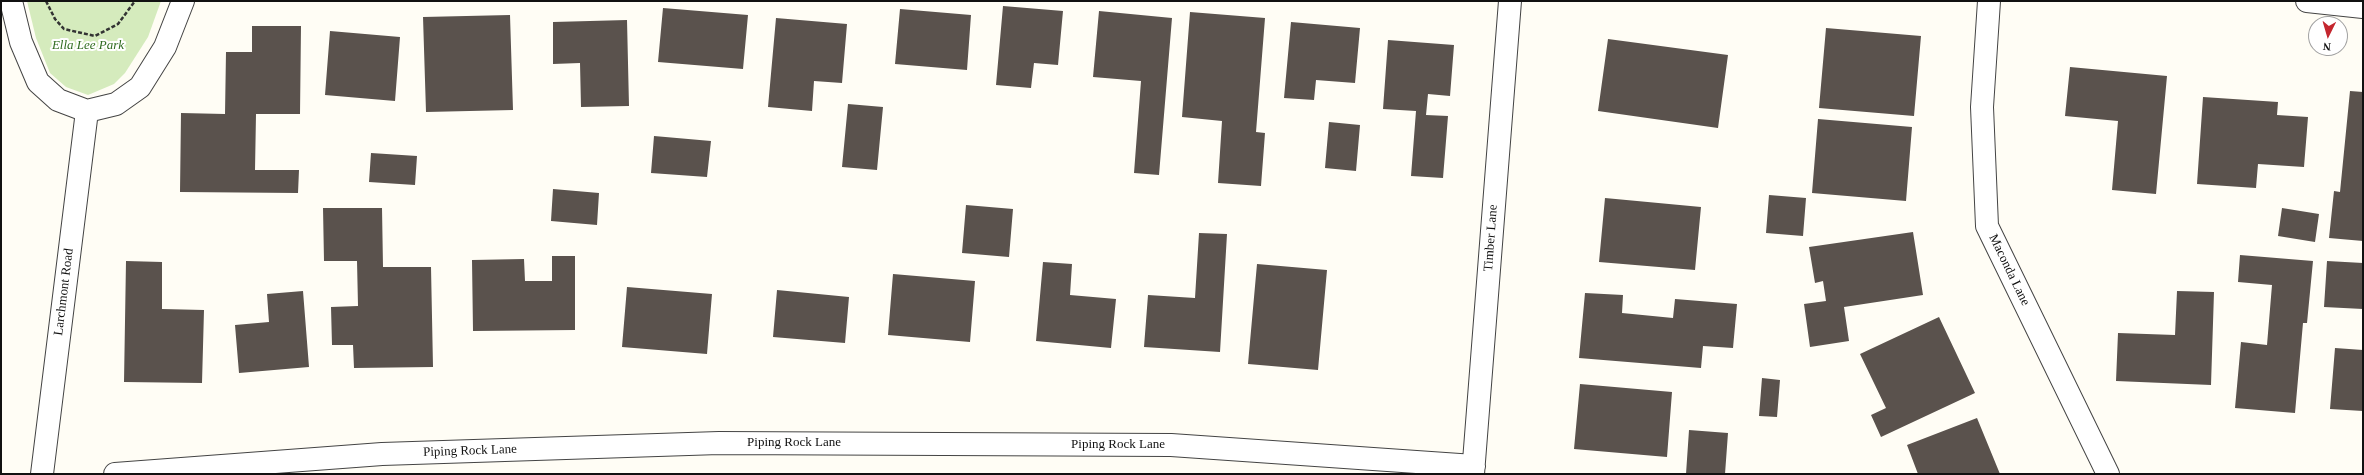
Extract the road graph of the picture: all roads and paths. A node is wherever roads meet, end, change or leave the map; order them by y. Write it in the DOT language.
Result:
graph roads {
  1 [pos="12,1"];
  2 [pos="46,1"];
  3 [pos="135,1"];
  4 [pos="183,1"];
  5 [pos="1510,1"];
  6 [pos="1989,1"];
  7 [pos="2307,1"];
  8 [pos="2363,7"];
  9 [pos="87,111"];
  10 [pos="1474,470"];
  11 [pos="42,474"];
  12 [pos="115,474"];
  13 [pos="2108,474"];
  1 -- 9 [label="street"];
  2 -- 3 [label="path"];
  4 -- 9 [label="street"];
  5 -- 10 [label="street, Timber Lane"];
  6 -- 13 [label="street, Maconda Lane"];
  7 -- 8 [label="street"];
  9 -- 11 [label="street, Larchmont Road"];
  10 -- 12 [label="street, Piping Rock Lane"];
}
